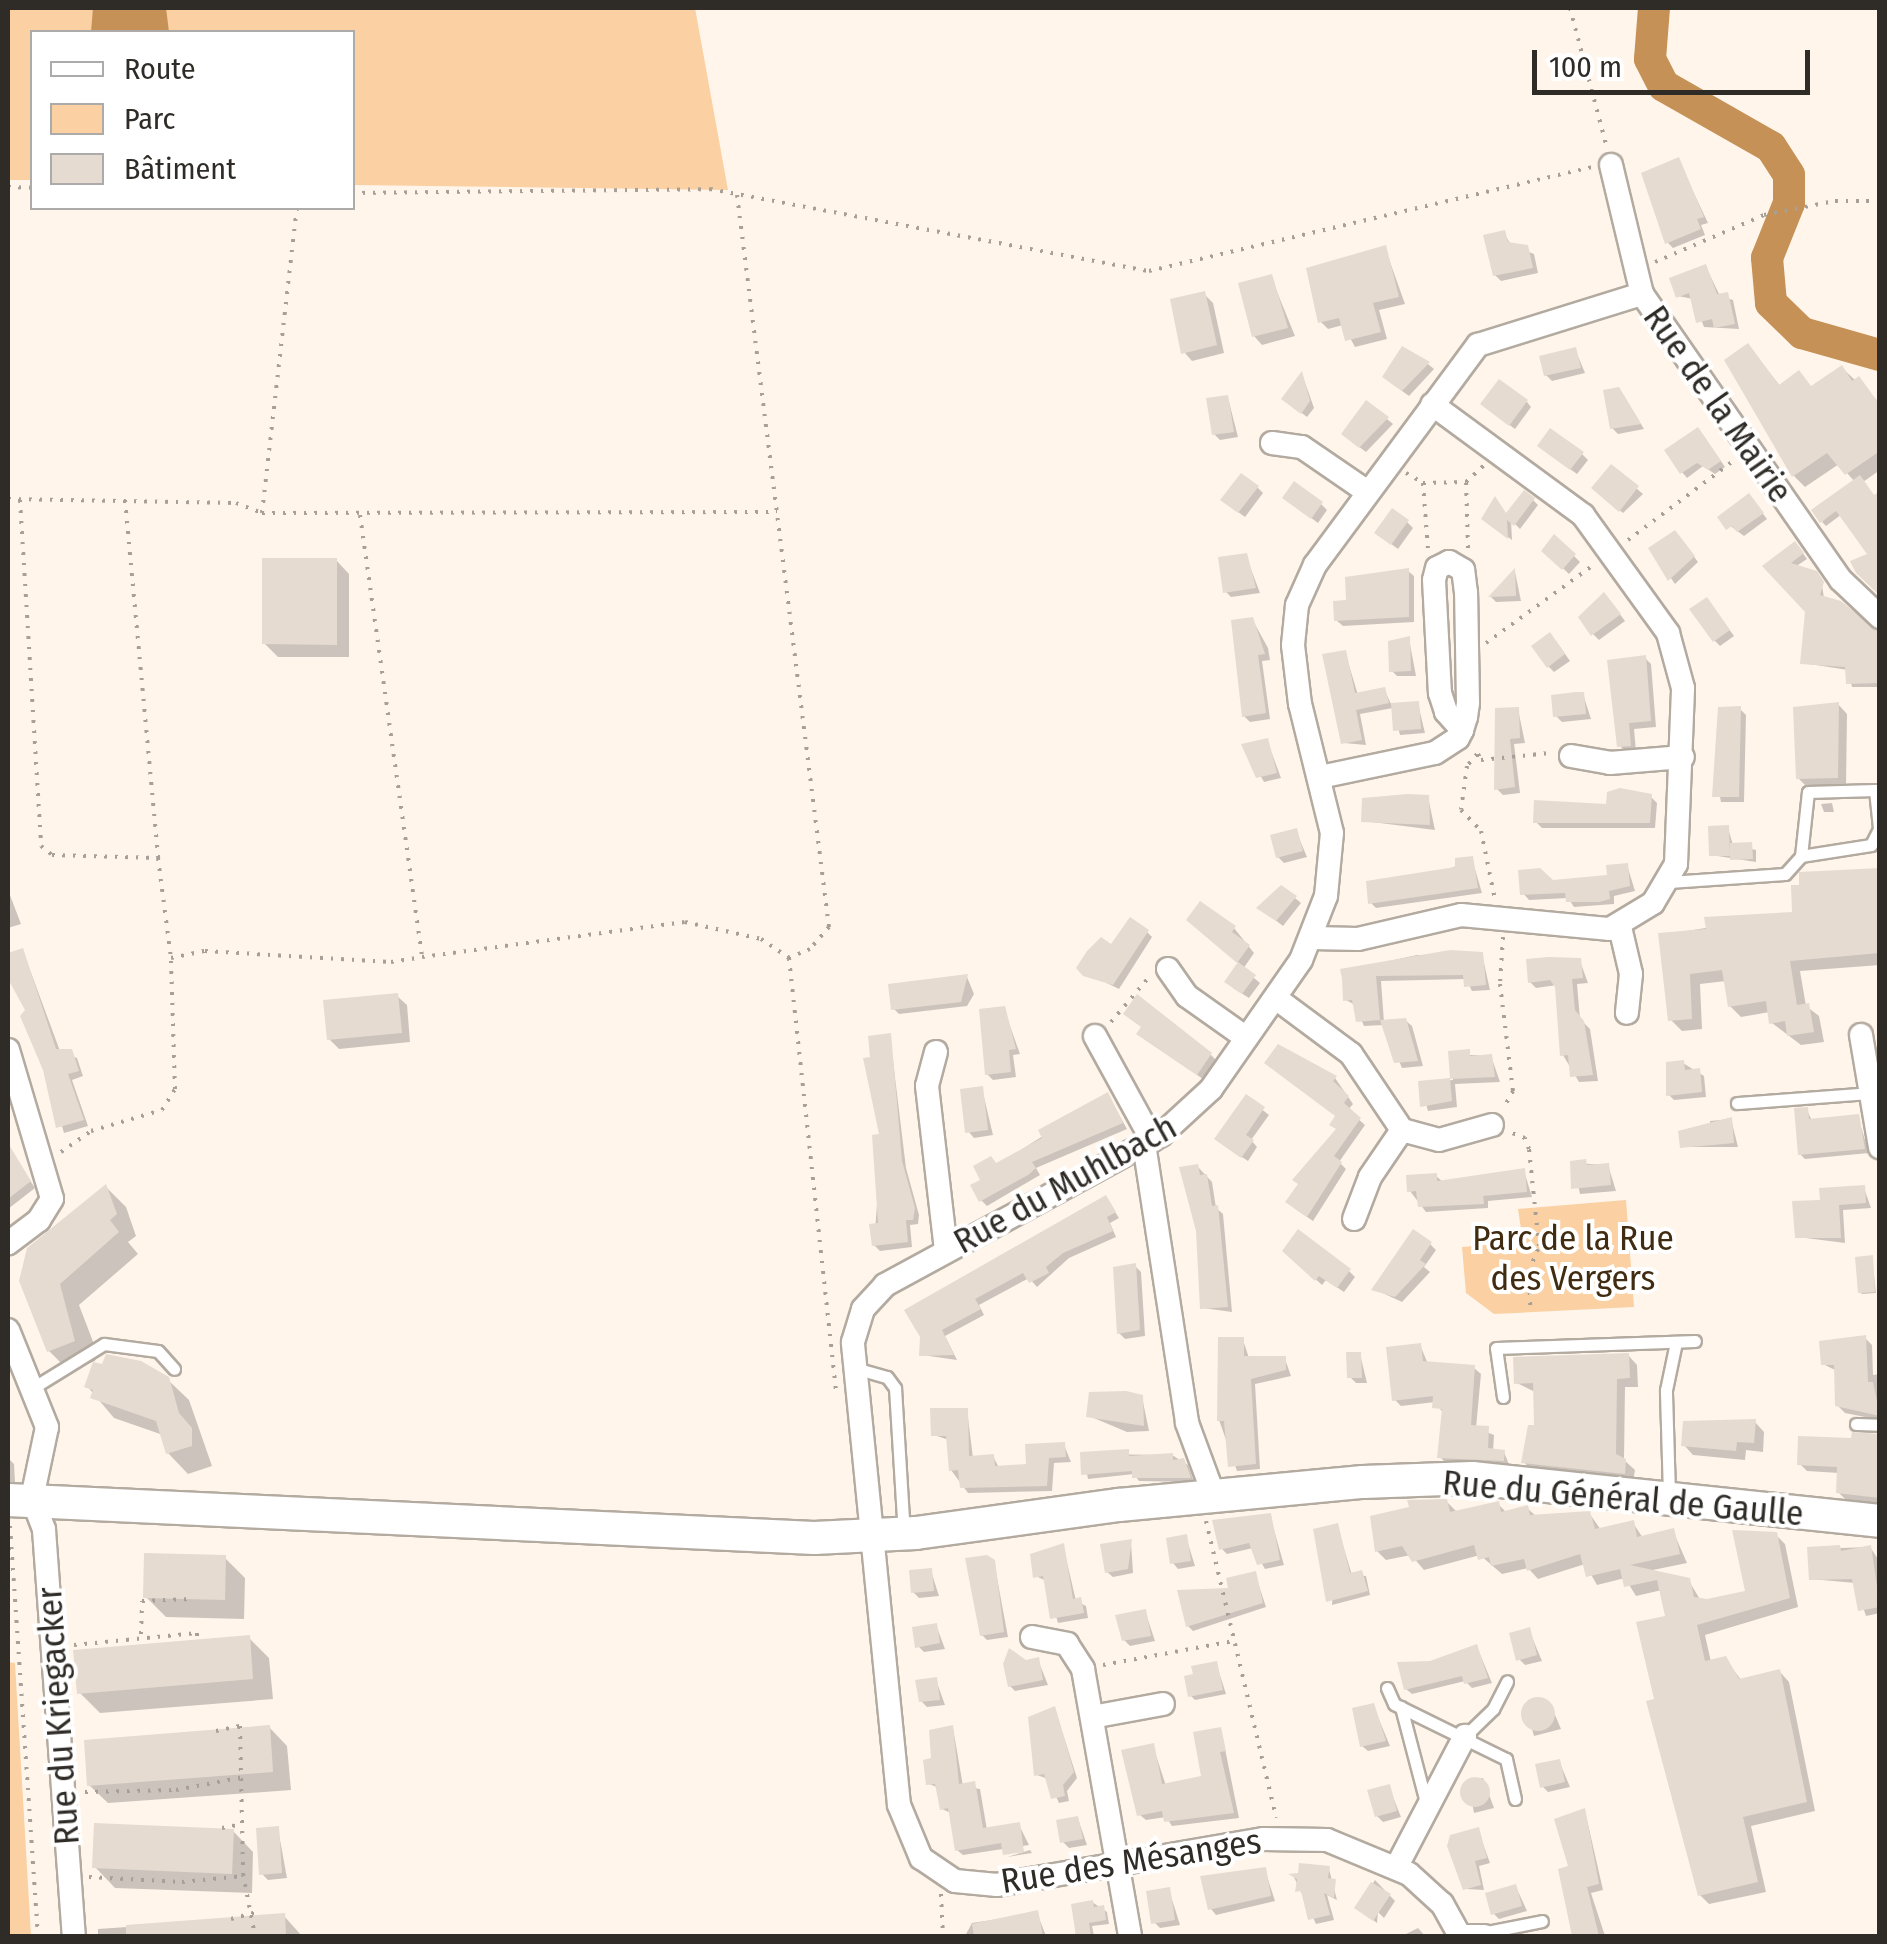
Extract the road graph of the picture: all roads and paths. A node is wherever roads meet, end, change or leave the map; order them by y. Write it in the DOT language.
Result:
graph roads {
  1 [pos="1570,8"];
  2 [pos="1611,165"];
  3 [pos="355,193"];
  4 [pos="737,194"];
  5 [pos="1880,201"];
  6 [pos="297,210"];
  7 [pos="1632,272"];
  8 [pos="1642,294"];
  9 [pos="1432,404"];
  10 [pos="1272,444"];
  11 [pos="1498,452"];
  12 [pos="1387,462"];
  13 [pos="1466,482"];
  14 [pos="1423,484"];
  15 [pos="1366,492"];
  16 [pos="8,500"];
  17 [pos="20,500"];
  18 [pos="125,500"];
  19 [pos="777,512"];
  20 [pos="262,513"];
  21 [pos="360,514"];
  22 [pos="1463,570"];
  23 [pos="1434,572"];
  24 [pos="1880,617"];
  25 [pos="1462,730"];
  26 [pos="1478,754"];
  27 [pos="1571,756"];
  28 [pos="1683,756"];
  29 [pos="1320,777"];
  30 [pos="1801,856"];
  31 [pos="158,858"];
  32 [pos="1669,882"];
  33 [pos="1504,918"];
  34 [pos="1620,927"];
  35 [pos="1312,938"];
  36 [pos="422,957"];
  37 [pos="171,958"];
  38 [pos="789,958"];
  39 [pos="1168,969"];
  40 [pos="1277,999"];
  41 [pos="1626,1013"];
  42 [pos="1860,1035"];
  43 [pos="1095,1036"];
  44 [pos="1245,1037"];
  45 [pos="8,1050"];
  46 [pos="936,1052"];
  47 [pos="1870,1093"];
  48 [pos="1737,1103"];
  49 [pos="1492,1126"];
  50 [pos="1402,1130"];
  51 [pos="1148,1142"];
  52 [pos="1880,1148"];
  53 [pos="42,1157"];
  54 [pos="1354,1220"];
  55 [pos="8,1243"];
  56 [pos="946,1250"];
  57 [pos="1529,1271"];
  58 [pos="1507,1281"];
  59 [pos="1530,1309"];
  60 [pos="8,1330"];
  61 [pos="1676,1342"];
  62 [pos="1695,1342"];
  63 [pos="855,1368"];
  64 [pos="174,1370"];
  65 [pos="21,1381"];
  66 [pos="837,1396"];
  67 [pos="1503,1397"];
  68 [pos="1856,1424"];
  69 [pos="1880,1425"];
  70 [pos="1207,1496"];
  71 [pos="1668,1503"];
  72 [pos="16,1507"];
  73 [pos="904,1518"];
  74 [pos="1008,1520"];
  75 [pos="1880,1521"];
  76 [pos="869,1528"];
  77 [pos="192,1599"];
  78 [pos="141,1636"];
  79 [pos="1032,1637"];
  80 [pos="198,1640"];
  81 [pos="1234,1641"];
  82 [pos="53,1653"];
  83 [pos="1084,1668"];
  84 [pos="1506,1681"];
  85 [pos="1386,1688"];
  86 [pos="1163,1704"];
  87 [pos="1401,1707"];
  88 [pos="1092,1717"];
  89 [pos="216,1731"];
  90 [pos="1465,1736"];
  91 [pos="244,1777"];
  92 [pos="64,1793"];
  93 [pos="1515,1799"];
  94 [pos="1428,1806"];
  95 [pos="244,1824"];
  96 [pos="222,1828"];
  97 [pos="1280,1836"];
  98 [pos="1116,1863"];
  99 [pos="1397,1866"];
  100 [pos="940,1874"];
  101 [pos="70,1876"];
  102 [pos="244,1876"];
  103 [pos="254,1913"];
  104 [pos="231,1918"];
  105 [pos="1542,1921"];
  106 [pos="1471,1935"];
  107 [pos="38,1936"];
  108 [pos="74,1936"];
  109 [pos="256,1936"];
  110 [pos="943,1936"];
  111 [pos="1130,1936"];
  1 -- 2 [label="path"];
  2 -- 4 [label="path"];
  2 -- 7 [label="street, Rue de la Mairie"];
  3 -- 4 [label="path"];
  4 -- 19 [label="path"];
  5 -- 7 [label="path"];
  6 -- 20 [label="path"];
  7 -- 8 [label="street, Rue de la Mairie"];
  8 -- 9 [label="street, Rue du Muhlbach"];
  8 -- 24 [label="street, Rue de la Mairie"];
  9 -- 11 [label="street"];
  9 -- 12 [label="street, Rue du Muhlbach"];
  10 -- 15 [label="street"];
  11 -- 13 [label="path"];
  11 -- 28 [label="street"];
  12 -- 14 [label="path"];
  12 -- 15 [label="street, Rue du Muhlbach"];
  13 -- 14 [label="path"];
  13 -- 22 [label="path"];
  14 -- 23 [label="path"];
  15 -- 29 [label="street, Rue du Muhlbach"];
  16 -- 17 [label="path"];
  17 -- 18 [label="path"];
  17 -- 31 [label="path"];
  18 -- 20 [label="path"];
  18 -- 31 [label="path"];
  19 -- 21 [label="path"];
  19 -- 38 [label="path"];
  20 -- 21 [label="path"];
  21 -- 36 [label="path"];
  22 -- 23 [label="street"];
  22 -- 25 [label="street"];
  23 -- 25 [label="street"];
  25 -- 26 [label="path"];
  25 -- 29 [label="street"];
  26 -- 27 [label="path"];
  26 -- 33 [label="path"];
  27 -- 28 [label="street"];
  28 -- 32 [label="street"];
  29 -- 35 [label="street, Rue du Muhlbach"];
  30 -- 30 [label="lane"];
  30 -- 32 [label="lane"];
  31 -- 37 [label="path"];
  32 -- 34 [label="street"];
  33 -- 34 [label="street"];
  33 -- 35 [label="street"];
  33 -- 49 [label="path"];
  34 -- 41 [label="street"];
  35 -- 40 [label="street, Rue du Muhlbach"];
  36 -- 37 [label="path"];
  36 -- 38 [label="path"];
  37 -- 53 [label="path"];
  38 -- 66 [label="path"];
  39 -- 43 [label="path"];
  39 -- 44 [label="street"];
  40 -- 44 [label="street, Rue du Muhlbach"];
  40 -- 50 [label="street"];
  42 -- 47 [label="street"];
  43 -- 51 [label="street"];
  44 -- 51 [label="street, Rue du Muhlbach"];
  45 -- 53 [label="street"];
  46 -- 56 [label="street"];
  47 -- 48 [label="lane"];
  47 -- 52 [label="street"];
  49 -- 50 [label="street"];
  49 -- 57 [label="path"];
  50 -- 54 [label="street"];
  51 -- 56 [label="street, Rue du Muhlbach"];
  51 -- 70 [label="street"];
  53 -- 55 [label="street"];
  56 -- 63 [label="street, Rue du Muhlbach"];
  57 -- 58 [label="path"];
  57 -- 59 [label="path"];
  60 -- 65 [label="street"];
  61 -- 62 [label="lane"];
  61 -- 67 [label="lane"];
  61 -- 71 [label="lane"];
  63 -- 73 [label="lane"];
  63 -- 76 [label="street, Rue du Muhlbach"];
  64 -- 65 [label="lane"];
  65 -- 72 [label="street"];
  68 -- 69 [label="lane"];
  70 -- 71 [label="street, Rue du Général de Gaulle"];
  70 -- 74 [label="street, Rue du Général de Gaulle"];
  70 -- 81 [label="path"];
  71 -- 75 [label="street, Rue du Général de Gaulle"];
  72 -- 76 [label="street, Rue du Général de Gaulle"];
  72 -- 82 [label="street, Rue du Kriegacker"];
  72 -- 107 [label="path"];
  73 -- 74 [label="street, Rue du Général de Gaulle"];
  73 -- 76 [label="street, Rue du Général de Gaulle"];
  74 -- 76 [label="street, Rue du Général de Gaulle"];
  76 -- 100 [label="street"];
  77 -- 78 [label="path"];
  78 -- 80 [label="path"];
  78 -- 82 [label="path"];
  79 -- 83 [label="street"];
  81 -- 83 [label="path"];
  81 -- 97 [label="path"];
  82 -- 92 [label="street, Rue du Kriegacker"];
  83 -- 88 [label="street"];
  84 -- 90 [label="lane"];
  85 -- 87 [label="lane"];
  86 -- 88 [label="street"];
  87 -- 90 [label="lane"];
  87 -- 94 [label="lane"];
  88 -- 98 [label="street"];
  89 -- 91 [label="path"];
  90 -- 93 [label="lane"];
  90 -- 94 [label="street"];
  91 -- 92 [label="path"];
  91 -- 95 [label="path"];
  92 -- 101 [label="street, Rue du Kriegacker"];
  94 -- 99 [label="street"];
  95 -- 96 [label="path"];
  95 -- 102 [label="path"];
  97 -- 98 [label="street, Rue des Mésanges"];
  97 -- 99 [label="street, Rue des Mésanges"];
  98 -- 100 [label="street, Rue des Mésanges"];
  98 -- 111 [label="street"];
  99 -- 106 [label="street, Rue des Mésanges"];
  100 -- 110 [label="path"];
  101 -- 102 [label="path"];
  101 -- 108 [label="street, Rue du Kriegacker"];
  102 -- 103 [label="path"];
  103 -- 104 [label="path"];
  103 -- 109 [label="path"];
  105 -- 106 [label="lane"];
}
